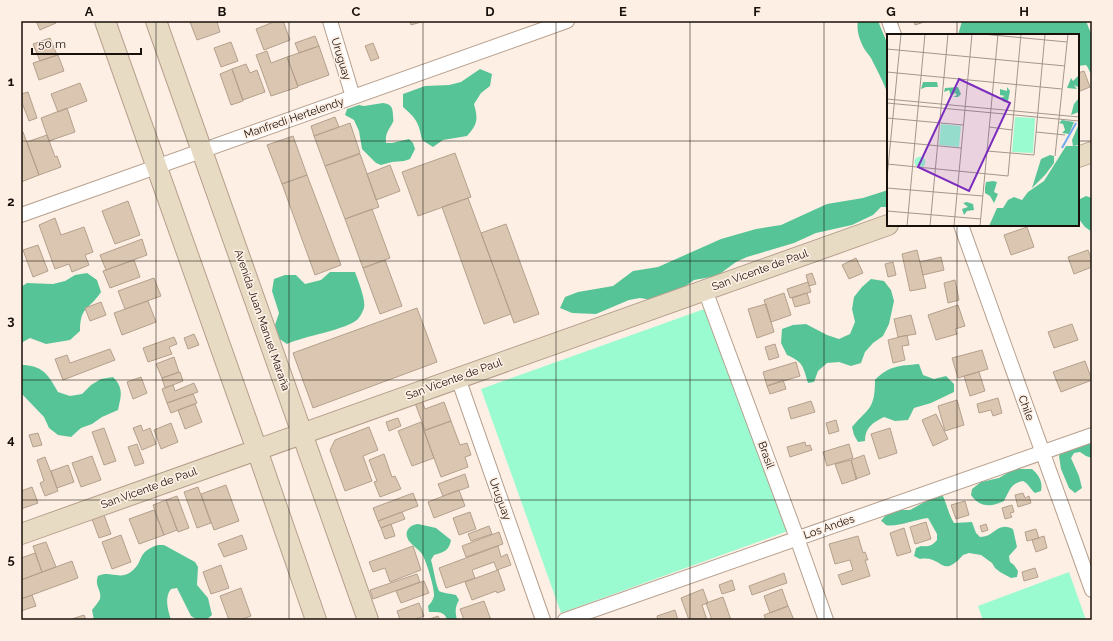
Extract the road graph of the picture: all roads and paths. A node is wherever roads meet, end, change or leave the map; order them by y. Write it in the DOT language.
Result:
graph roads {
  1 [pos="105,21"];
  2 [pos="156,21"];
  3 [pos="330,21"];
  4 [pos="567,21"];
  5 [pos="889,21"];
  6 [pos="894,34"];
  7 [pos="353,97"];
  8 [pos="202,150"];
  9 [pos="1092,152"];
  10 [pos="1079,157"];
  11 [pos="156,166"];
  12 [pos="21,215"];
  13 [pos="887,225"];
  14 [pos="961,226"];
  15 [pos="705,290"];
  16 [pos="458,378"];
  17 [pos="302,434"];
  18 [pos="1092,435"];
  19 [pos="257,450"];
  20 [pos="1042,452"];
  21 [pos="21,534"];
  22 [pos="797,538"];
  23 [pos="1092,590"];
  24 [pos="316,620"];
  25 [pos="368,620"];
  26 [pos="543,620"];
  27 [pos="565,620"];
  28 [pos="826,620"];
  1 -- 11 [label="street"];
  2 -- 8 [label="street, Avenida Juan Manuel Maraña"];
  3 -- 7 [label="street, Uruguay"];
  4 -- 7 [label="street, Manfredi Hertelendy"];
  5 -- 6 [label="street"];
  7 -- 8 [label="street, Manfredi Hertelendy"];
  8 -- 11 [label="street, Manfredi Hertelendy"];
  8 -- 17 [label="street, Avenida Juan Manuel Maraña"];
  9 -- 10 [label="street"];
  11 -- 12 [label="street, Manfredi Hertelendy"];
  11 -- 19 [label="street"];
  13 -- 15 [label="street, San Vicente de Paul"];
  14 -- 20 [label="street, Chile"];
  15 -- 16 [label="street, San Vicente de Paul"];
  15 -- 22 [label="street, Brasil"];
  16 -- 17 [label="street, San Vicente de Paul"];
  16 -- 26 [label="street, Uruguay"];
  17 -- 19 [label="street, San Vicente de Paul"];
  17 -- 25 [label="street, Avenida Juan Manuel Maraña"];
  18 -- 20 [label="street, Los Andes"];
  19 -- 21 [label="street, San Vicente de Paul"];
  19 -- 24 [label="street"];
  20 -- 22 [label="street, Los Andes"];
  20 -- 23 [label="street, Chile"];
  22 -- 27 [label="street, Los Andes"];
  22 -- 28 [label="street, Brasil"];
}
